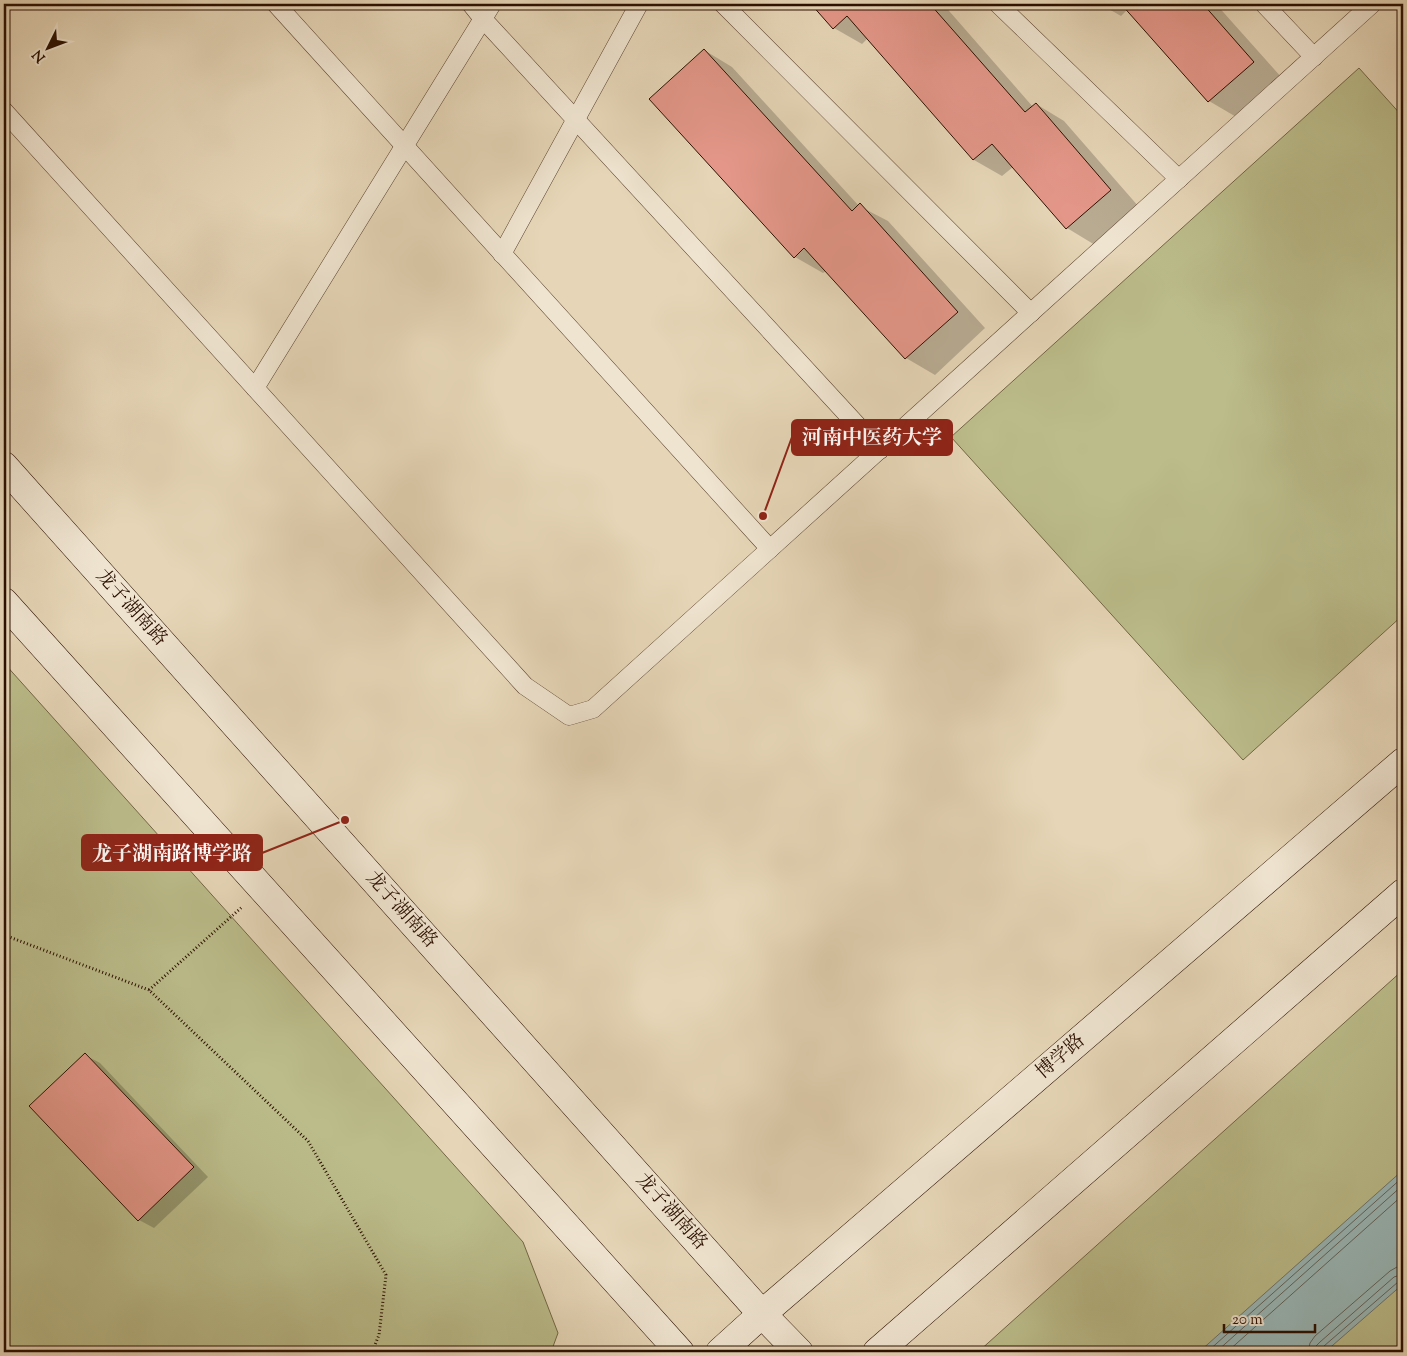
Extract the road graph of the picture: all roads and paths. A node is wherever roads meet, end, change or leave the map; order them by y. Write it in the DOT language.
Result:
graph roads {
  1 [pos="276,4"];
  2 [pos="471,4"];
  3 [pos="492,4"];
  4 [pos="639,4"];
  5 [pos="723,4"];
  6 [pos="998,4"];
  7 [pos="1264,4"];
  8 [pos="1372,4"];
  9 [pos="482,19"];
  10 [pos="1314,57"];
  11 [pos="4,111"];
  12 [pos="575,120"];
  13 [pos="404,146"];
  14 [pos="1179,179"];
  15 [pos="502,254"];
  16 [pos="1031,313"];
  17 [pos="255,388"];
  18 [pos="880,450"];
  19 [pos="4,466"];
  20 [pos="770,549"];
  21 [pos="4,602"];
  22 [pos="1403,762"];
  23 [pos="263,888"];
  24 [pos="1403,893"];
  25 [pos="4,935"];
  26 [pos="149,990"];
  27 [pos="762,1314"];
  28 [pos="372,1352"];
  29 [pos="680,1352"];
  30 [pos="720,1352"];
  31 [pos="799,1352"];
  32 [pos="877,1352"];
  1 -- 13 [label="lane"];
  2 -- 9 [label="lane"];
  3 -- 9 [label="lane"];
  4 -- 12 [label="lane"];
  5 -- 16 [label="lane"];
  6 -- 14 [label="lane"];
  7 -- 10 [label="lane"];
  8 -- 10 [label="lane"];
  9 -- 12 [label="lane"];
  9 -- 13 [label="lane"];
  10 -- 14 [label="lane"];
  11 -- 17 [label="lane"];
  12 -- 15 [label="lane"];
  12 -- 18 [label="lane"];
  13 -- 15 [label="lane"];
  13 -- 17 [label="lane"];
  14 -- 16 [label="lane"];
  15 -- 20 [label="lane"];
  16 -- 18 [label="lane"];
  17 -- 20 [label="lane"];
  18 -- 20 [label="lane"];
  19 -- 27 [label="street, 龙子湖南路"];
  21 -- 23 [label="street"];
  22 -- 27 [label="street, 博学路"];
  23 -- 26 [label="path"];
  23 -- 29 [label="street"];
  24 -- 32 [label="street"];
  25 -- 26 [label="path"];
  26 -- 28 [label="path"];
  27 -- 30 [label="street, 博学路"];
  27 -- 31 [label="street, 龙子湖南路"];
}
